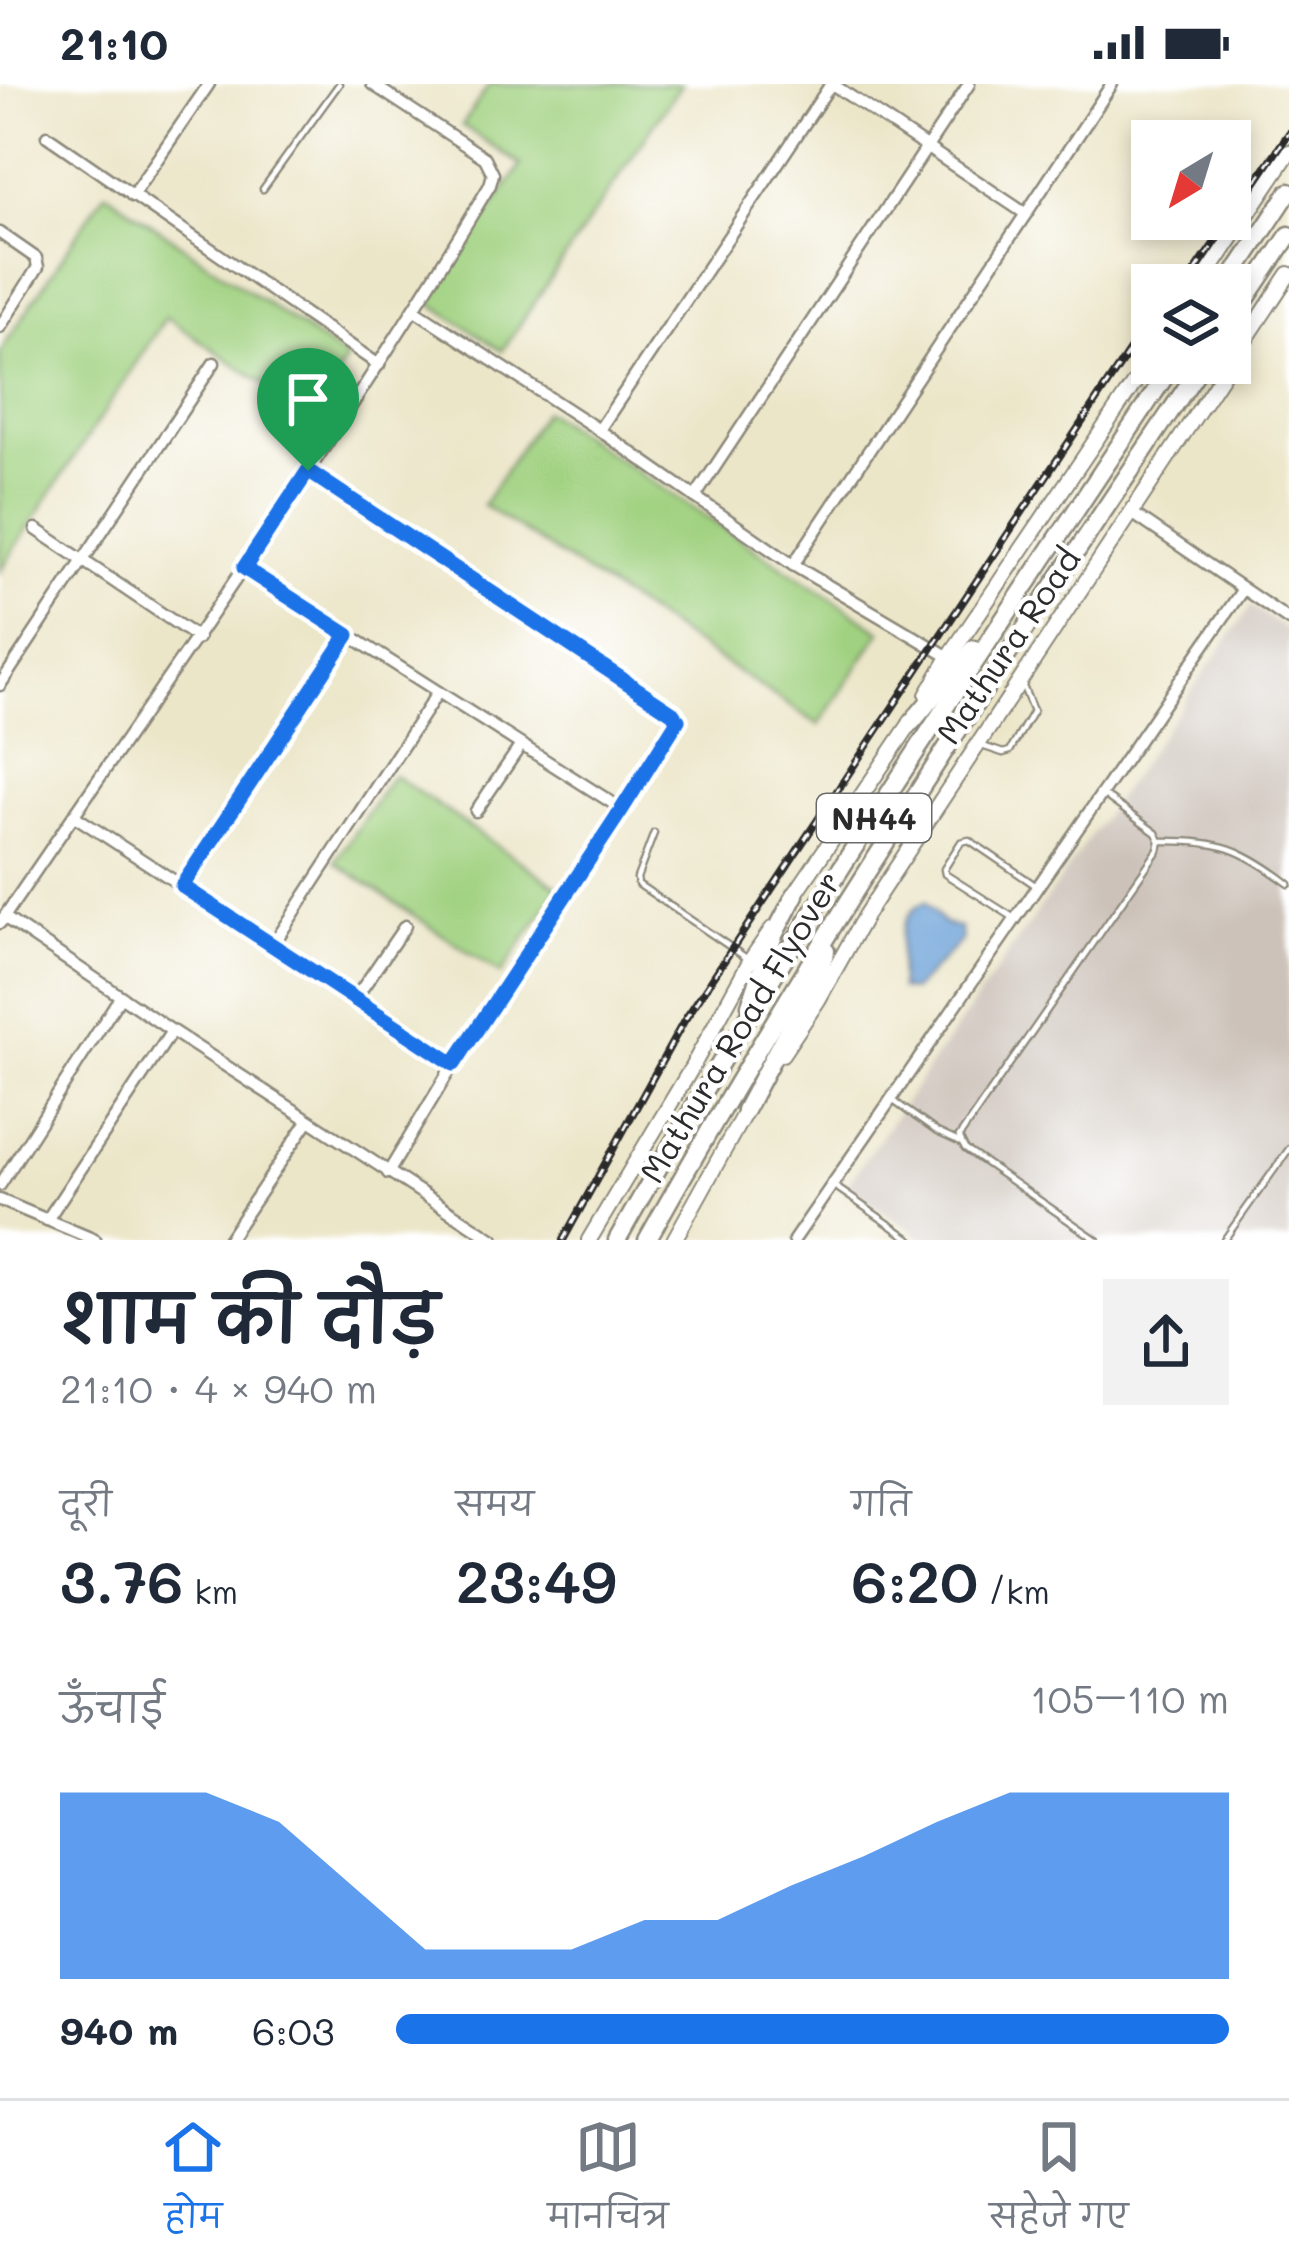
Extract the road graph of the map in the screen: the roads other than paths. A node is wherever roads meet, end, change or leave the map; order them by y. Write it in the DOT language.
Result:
graph roads {
  1 [pos="209,84"];
  2 [pos="339,84"];
  3 [pos="372,84"];
  4 [pos="832,84"];
  5 [pos="969,84"];
  6 [pos="1112,84"];
  7 [pos="393,90"];
  8 [pos="47,136"];
  9 [pos="927,147"];
  10 [pos="1289,152"];
  11 [pos="263,189"];
  12 [pos="1289,192"];
  13 [pos="132,196"];
  14 [pos="1026,214"];
  15 [pos="0,233"];
  16 [pos="1289,235"];
  17 [pos="1214,264"];
  18 [pos="1241,264"];
  19 [pos="1289,274"];
  20 [pos="1251,292"];
  21 [pos="415,310"];
  22 [pos="0,327"];
  23 [pos="214,363"];
  24 [pos="379,364"];
  25 [pos="1134,384"];
  26 [pos="1160,384"];
  27 [pos="1189,384"];
  28 [pos="599,430"];
  29 [pos="308,471"];
  30 [pos="695,496"];
  31 [pos="1132,513"];
  32 [pos="36,529"];
  33 [pos="83,560"];
  34 [pos="793,565"];
  35 [pos="244,568"];
  36 [pos="1243,589"];
  37 [pos="1013,605"];
  38 [pos="1289,620"];
  39 [pos="348,635"];
  40 [pos="198,638"];
  41 [pos="949,657"];
  42 [pos="1020,679"];
  43 [pos="0,685"];
  44 [pos="438,692"];
  45 [pos="911,722"];
  46 [pos="521,745"];
  47 [pos="977,745"];
  48 [pos="1103,794"];
  49 [pos="622,809"];
  50 [pos="476,811"];
  51 [pos="73,815"];
  52 [pos="654,833"];
  53 [pos="1160,841"];
  54 [pos="1289,884"];
  55 [pos="182,886"];
  56 [pos="1038,887"];
  57 [pos="795,895"];
  58 [pos="839,916"];
  59 [pos="2,920"];
  60 [pos="1016,920"];
  61 [pos="405,926"];
  62 [pos="273,945"];
  63 [pos="750,961"];
  64 [pos="120,997"];
  65 [pos="355,999"];
  66 [pos="172,1031"];
  67 [pos="740,1034"];
  68 [pos="454,1064"];
  69 [pos="891,1100"];
  70 [pos="746,1110"];
  71 [pos="308,1120"];
  72 [pos="961,1144"];
  73 [pos="1289,1149"];
  74 [pos="388,1173"];
  75 [pos="0,1185"];
  76 [pos="832,1185"];
  77 [pos="0,1200"];
  78 [pos="47,1220"];
  79 [pos="94,1240"];
  80 [pos="227,1240"];
  81 [pos="494,1240"];
  82 [pos="590,1240"];
  83 [pos="617,1240"];
  84 [pos="646,1240"];
  85 [pos="674,1240"];
  86 [pos="794,1240"];
  87 [pos="912,1240"];
  88 [pos="1097,1240"];
  89 [pos="1224,1240"];
  1 -- 13 [label="street"];
  2 -- 11 [label="lane"];
  3 -- 7 [label="street"];
  4 -- 9 [label="street"];
  4 -- 28 [label="street"];
  5 -- 9 [label="street"];
  6 -- 14 [label="street"];
  7 -- 21 [label="street"];
  8 -- 13 [label="street"];
  9 -- 14 [label="street"];
  9 -- 30 [label="street"];
  10 -- 17 [label="main road"];
  12 -- 18 [label="highway"];
  13 -- 24 [label="street"];
  14 -- 34 [label="street"];
  15 -- 22 [label="street"];
  16 -- 20 [label="highway"];
  19 -- 31 [label="main road, Mathura Road"];
  21 -- 24 [label="street"];
  21 -- 28 [label="street"];
  23 -- 33 [label="street"];
  24 -- 29 [label="street"];
  25 -- 41 [label="main road, Mathura Road"];
  26 -- 37 [label="highway, NH44, bridge"];
  27 -- 58 [label="highway, Mathura Road Flyover / NH44, bridge"];
  28 -- 30 [label="street"];
  29 -- 35 [label="street"];
  29 -- 49 [label="street"];
  30 -- 34 [label="street"];
  31 -- 36 [label="street"];
  31 -- 42 [label="main road, Mathura Road"];
  32 -- 33 [label="street"];
  33 -- 40 [label="street"];
  33 -- 43 [label="street"];
  34 -- 41 [label="street"];
  35 -- 39 [label="street"];
  35 -- 40 [label="street"];
  36 -- 38 [label="street"];
  36 -- 48 [label="street"];
  37 -- 45 [label="highway"];
  37 -- 67 [label="highway, Mathura Road / NH44"];
  39 -- 44 [label="street"];
  39 -- 55 [label="street"];
  40 -- 51 [label="street"];
  41 -- 45 [label="main road, Mathura Road"];
  42 -- 47 [label="main road, Mathura Road"];
  42 -- 47 [label="lane"];
  44 -- 46 [label="street"];
  44 -- 62 [label="street"];
  45 -- 57 [label="main road, Mathura Road"];
  46 -- 49 [label="street"];
  46 -- 50 [label="street"];
  47 -- 70 [label="main road, Mathura Road"];
  48 -- 53 [label="lane"];
  48 -- 56 [label="street"];
  49 -- 68 [label="street"];
  51 -- 55 [label="street"];
  51 -- 59 [label="street"];
  52 -- 63 [label="lane"];
  53 -- 54 [label="lane"];
  53 -- 72 [label="lane"];
  55 -- 62 [label="street"];
  56 -- 60 [label="street"];
  56 -- 60 [label="lane"];
  57 -- 63 [label="main road, Mathura Road"];
  57 -- 67 [label="highway"];
  58 -- 70 [label="highway"];
  58 -- 84 [label="highway, Mathura Road Flyover / NH44"];
  59 -- 64 [label="street"];
  60 -- 69 [label="street"];
  61 -- 65 [label="street"];
  62 -- 65 [label="street"];
  63 -- 82 [label="main road, Mathura Road"];
  64 -- 66 [label="street"];
  64 -- 75 [label="street"];
  65 -- 68 [label="street"];
  66 -- 71 [label="street"];
  66 -- 78 [label="street"];
  67 -- 83 [label="highway, Mathura Road Flyover / NH44"];
  68 -- 74 [label="street"];
  69 -- 72 [label="lane"];
  69 -- 76 [label="street"];
  70 -- 85 [label="main road, Mathura Road"];
  71 -- 74 [label="street"];
  71 -- 80 [label="street"];
  72 -- 88 [label="lane"];
  73 -- 89 [label="lane"];
  74 -- 81 [label="street"];
  76 -- 86 [label="street"];
  76 -- 87 [label="lane"];
  77 -- 78 [label="street"];
  78 -- 79 [label="street"];
}
